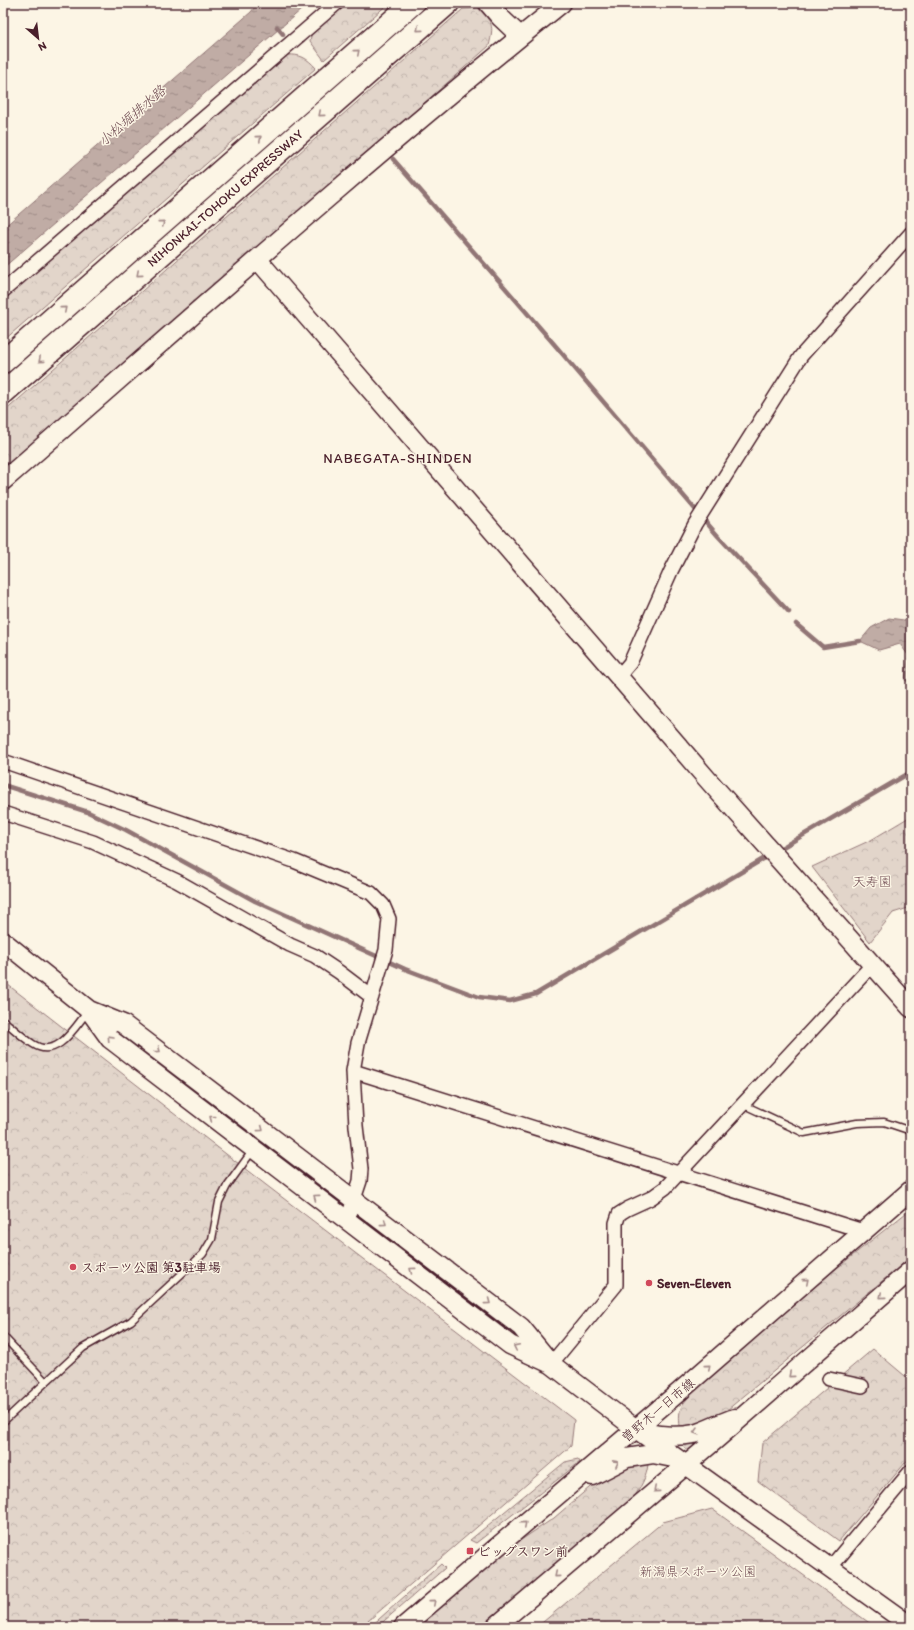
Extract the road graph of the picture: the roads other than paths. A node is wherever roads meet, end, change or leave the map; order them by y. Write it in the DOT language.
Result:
graph roads {
  1 [pos="337,3"];
  2 [pos="413,3"];
  3 [pos="448,3"];
  4 [pos="488,3"];
  5 [pos="562,3"];
  6 [pos="520,36"];
  7 [pos="911,233"];
  8 [pos="258,260"];
  9 [pos="3,291"];
  10 [pos="3,362"];
  11 [pos="3,393"];
  12 [pos="3,481"];
  13 [pos="618,677"];
  14 [pos="3,761"];
  15 [pos="3,813"];
  16 [pos="3,941"];
  17 [pos="873,964"];
  18 [pos="373,994"];
  19 [pos="911,1008"];
  20 [pos="89,1010"];
  21 [pos="3,1020"];
  22 [pos="353,1071"];
  23 [pos="742,1104"];
  24 [pos="911,1130"];
  25 [pos="253,1150"];
  26 [pos="679,1173"];
  27 [pos="911,1190"];
  28 [pos="353,1200"];
  29 [pos="347,1220"];
  30 [pos="863,1231"];
  31 [pos="911,1270"];
  32 [pos="3,1336"];
  33 [pos="551,1364"];
  34 [pos="829,1379"];
  35 [pos="46,1382"];
  36 [pos="862,1386"];
  37 [pos="746,1414"];
  38 [pos="3,1422"];
  39 [pos="636,1429"];
  40 [pos="686,1465"];
  41 [pos="911,1471"];
  42 [pos="568,1486"];
  43 [pos="830,1568"];
  44 [pos="911,1626"];
  45 [pos="403,1627"];
  46 [pos="496,1627"];
  1 -- 9 [label="street"];
  10 -- 2 [label="highway, NIHONKAI-TOHOKU EXPRESSWAY, one-way"];
  3 -- 11 [label="highway, NIHONKAI-TOHOKU EXPRESSWAY, one-way"];
  4 -- 6 [label="street"];
  5 -- 6 [label="street"];
  6 -- 8 [label="street"];
  7 -- 13 [label="street"];
  8 -- 12 [label="street"];
  8 -- 13 [label="street"];
  13 -- 17 [label="street"];
  14 -- 18 [label="street"];
  15 -- 18 [label="street"];
  16 -- 20 [label="street"];
  17 -- 19 [label="street"];
  17 -- 23 [label="street"];
  18 -- 22 [label="street"];
  20 -- 21 [label="lane"];
  25 -- 20 [label="street, one-way"];
  20 -- 28 [label="street, one-way"];
  22 -- 26 [label="street"];
  22 -- 28 [label="street"];
  23 -- 24 [label="lane"];
  23 -- 26 [label="street"];
  29 -- 25 [label="street, one-way"];
  25 -- 35 [label="lane"];
  26 -- 30 [label="street"];
  26 -- 33 [label="street"];
  27 -- 30 [label="street, 曽野木一日市線"];
  28 -- 29 [label="street"];
  28 -- 33 [label="street, one-way"];
  33 -- 29 [label="street, one-way"];
  39 -- 30 [label="street, 曽野木一日市線, one-way"];
  31 -- 37 [label="street, one-way"];
  32 -- 35 [label="lane"];
  33 -- 39 [label="street"];
  34 -- 36 [label="street"];
  35 -- 38 [label="lane"];
  37 -- 39 [label="street, one-way"];
  37 -- 40 [label="street"];
  39 -- 40 [label="street"];
  39 -- 42 [label="street, 曽野木一日市線"];
  42 -- 40 [label="street, one-way"];
  40 -- 43 [label="street"];
  40 -- 46 [label="street, one-way"];
  41 -- 43 [label="street"];
  45 -- 42 [label="street, 曽野木一日市線, one-way"];
  43 -- 44 [label="street"];
}
